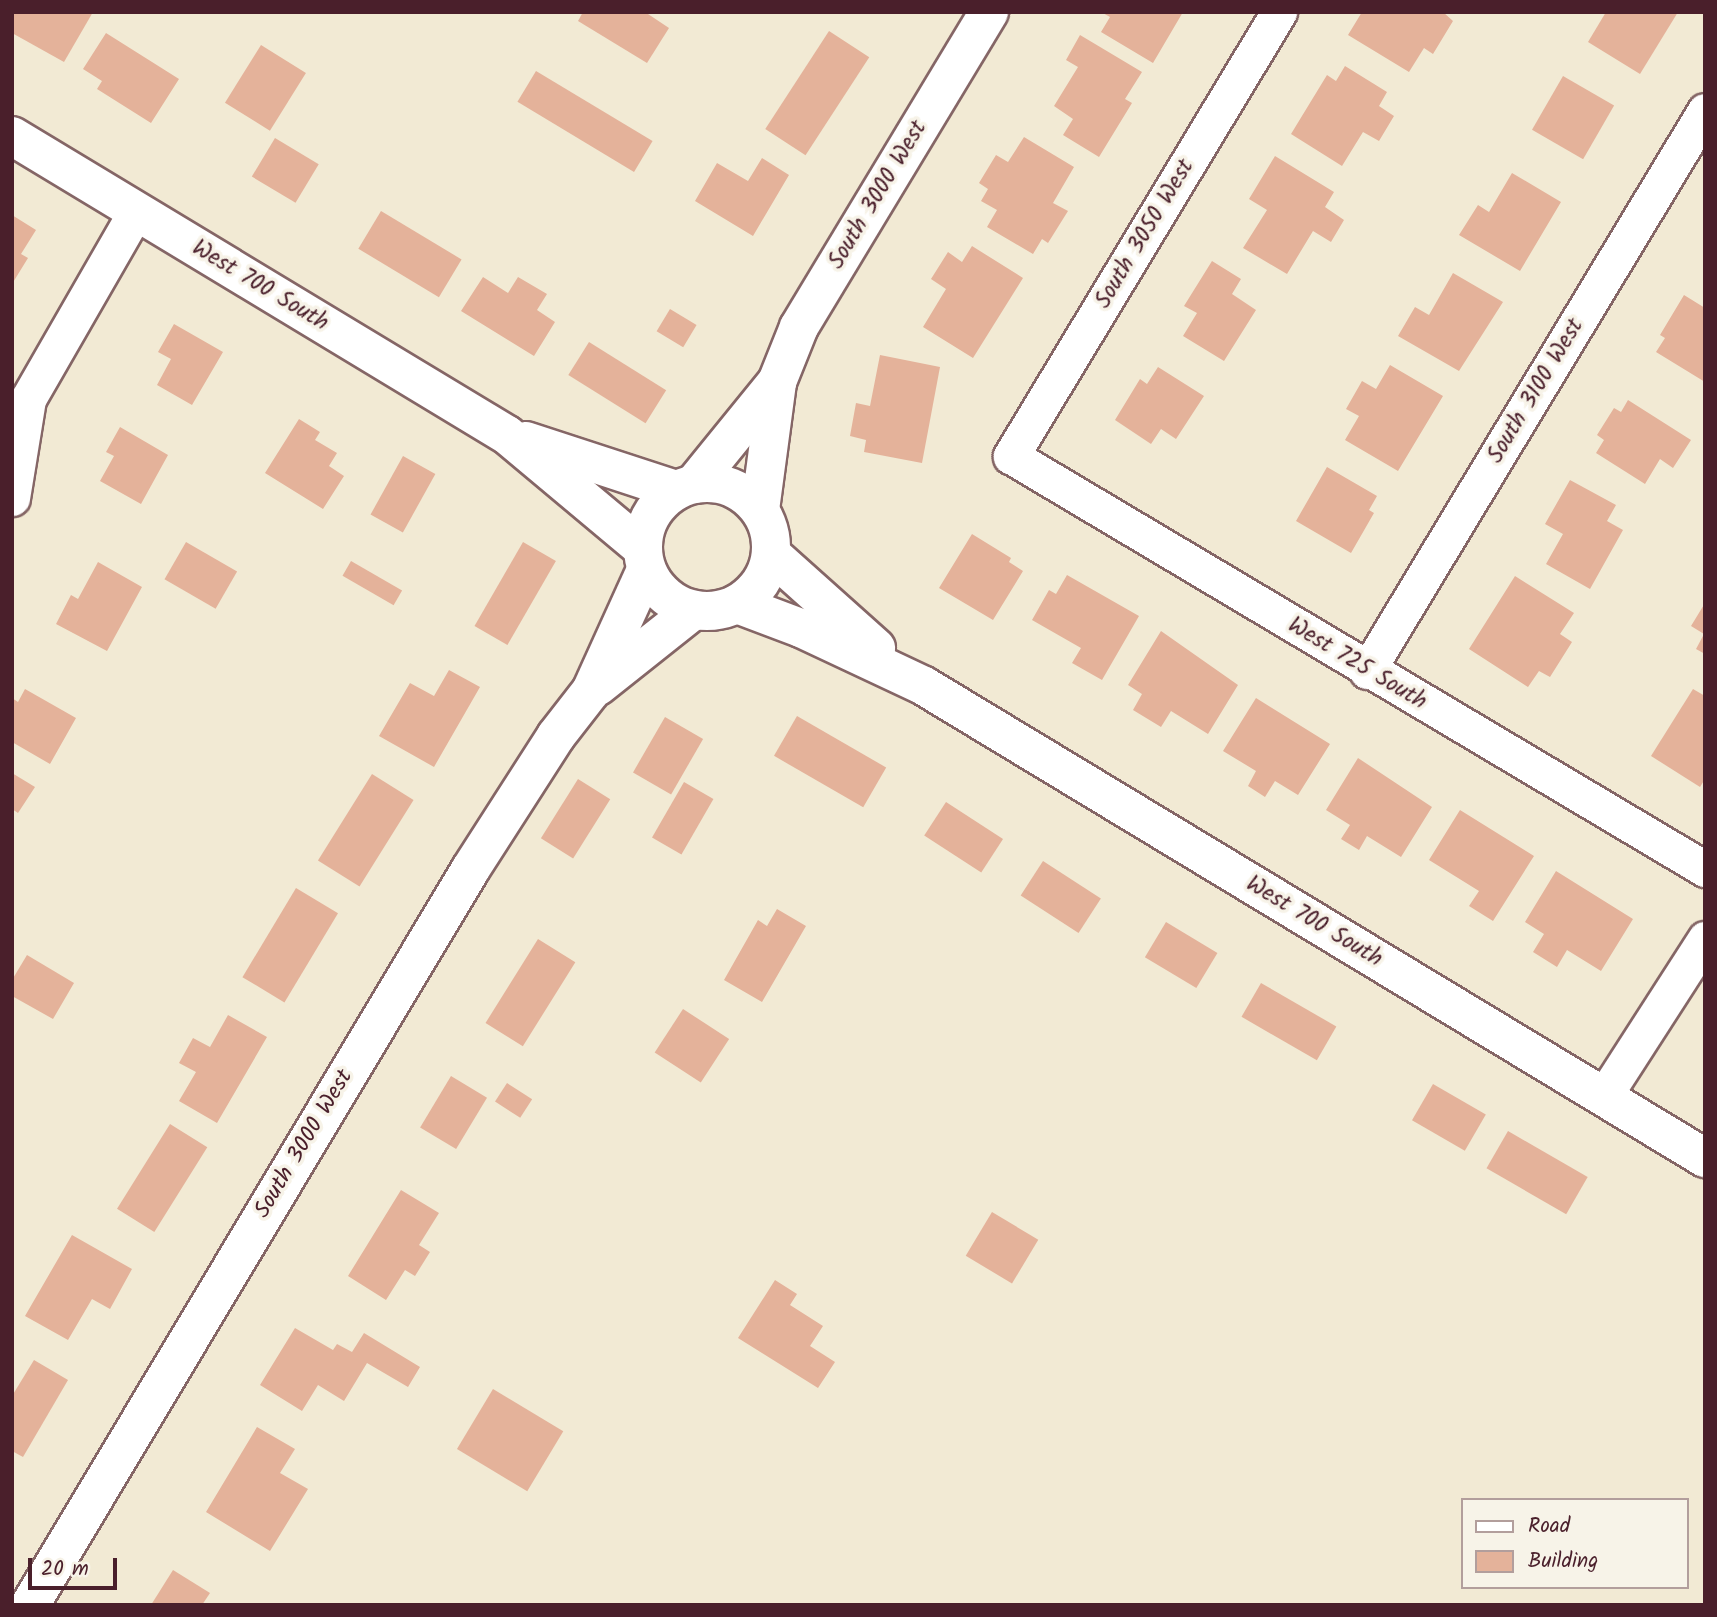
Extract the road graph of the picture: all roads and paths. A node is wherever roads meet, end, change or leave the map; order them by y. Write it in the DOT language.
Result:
graph roads {
  1 [pos="989,12"];
  2 [pos="1279,12"];
  3 [pos="1705,111"];
  4 [pos="12,136"];
  5 [pos="136,211"];
  6 [pos="776,382"];
  7 [pos="508,436"];
  8 [pos="1011,456"];
  9 [pos="685,487"];
  10 [pos="12,498"];
  11 [pos="760,510"];
  12 [pos="771,554"];
  13 [pos="644,559"];
  14 [pos="737,604"];
  15 [pos="694,610"];
  16 [pos="1367,671"];
  17 [pos="925,686"];
  18 [pos="591,691"];
  19 [pos="1705,869"];
  20 [pos="1705,939"];
  21 [pos="1604,1096"];
  22 [pos="1705,1158"];
  23 [pos="30,1605"];
  1 -- 6 [label="main road, South 3000 West"];
  2 -- 8 [label="street, South 3050 West"];
  3 -- 16 [label="street, South 3100 West"];
  4 -- 5 [label="main road, West 700 South"];
  5 -- 7 [label="main road, West 700 South"];
  5 -- 10 [label="street"];
  6 -- 9 [label="main road, South 3000 West"];
  6 -- 11 [label="main road, South 3000 West"];
  7 -- 9 [label="main road, West 700 South"];
  7 -- 13 [label="main road, West 700 South"];
  8 -- 16 [label="street, West 725 South"];
  9 -- 11 [label="main road"];
  9 -- 13 [label="main road"];
  11 -- 12 [label="main road"];
  12 -- 14 [label="main road"];
  12 -- 17 [label="main road, West 700 South"];
  13 -- 15 [label="main road"];
  13 -- 18 [label="main road, South 3000 West"];
  14 -- 15 [label="main road"];
  14 -- 17 [label="main road, West 700 South"];
  15 -- 18 [label="main road, South 3000 West"];
  16 -- 19 [label="street, West 725 South"];
  17 -- 21 [label="main road, West 700 South"];
  18 -- 23 [label="main road, South 3000 West"];
  20 -- 21 [label="street"];
  21 -- 22 [label="main road, West 700 South"];
}
